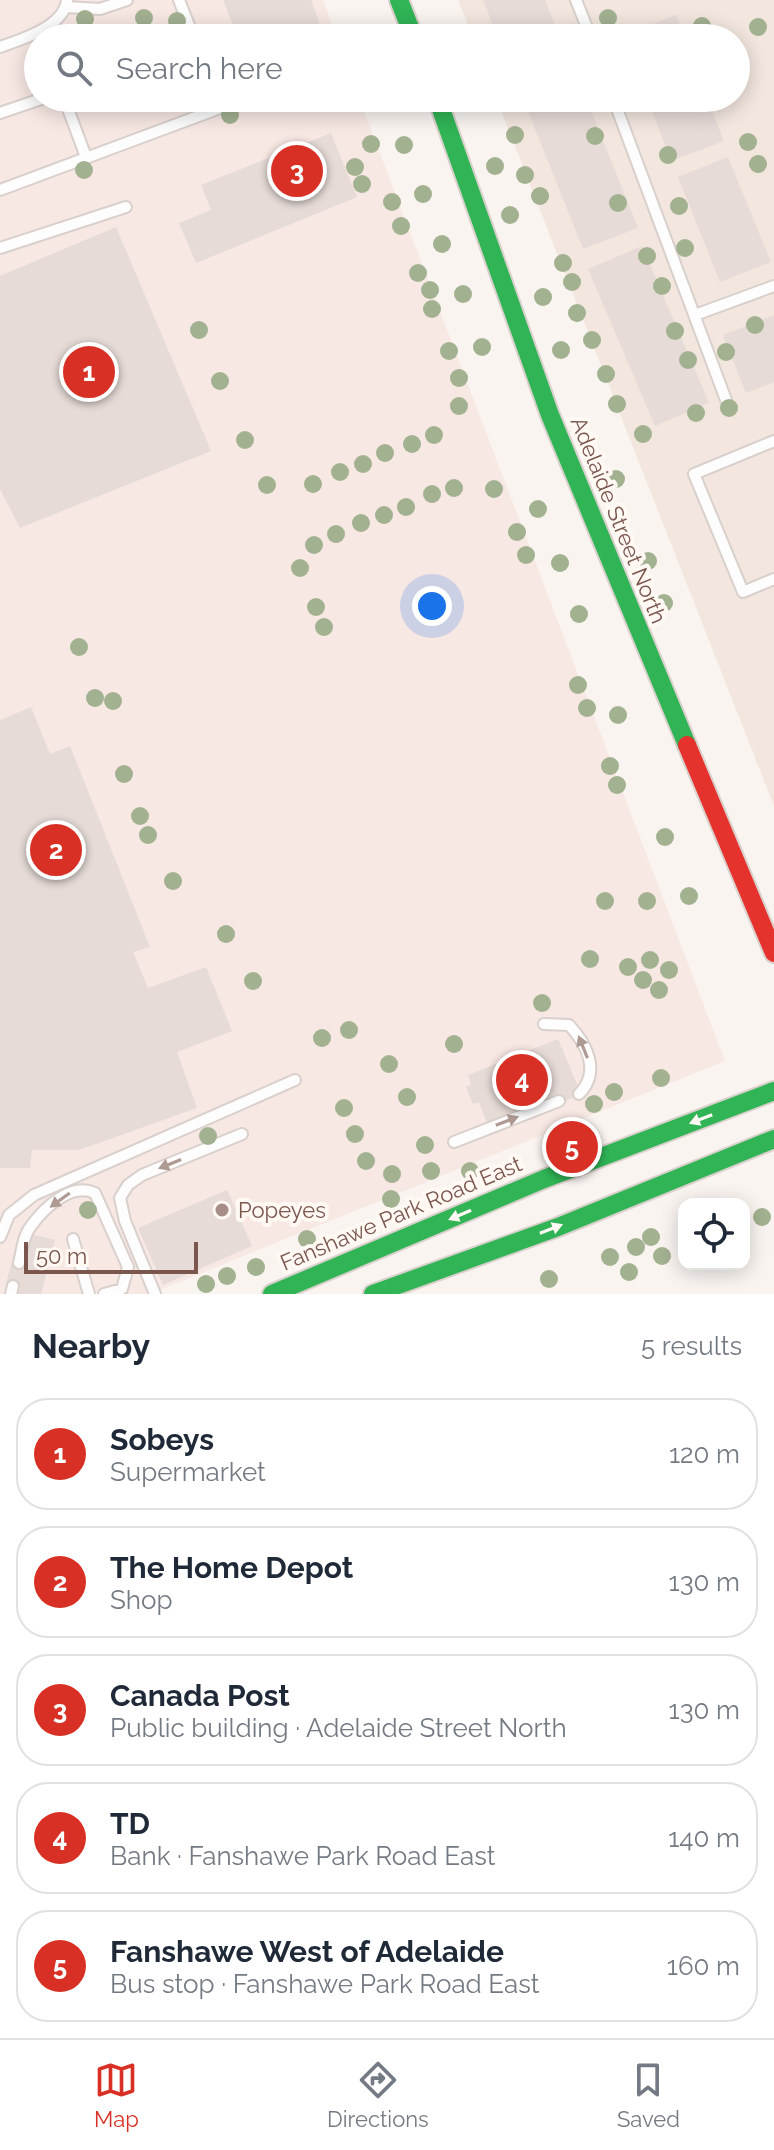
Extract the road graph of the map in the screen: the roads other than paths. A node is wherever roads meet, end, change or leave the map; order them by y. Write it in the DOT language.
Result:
graph roads {
  1 [pos="127,0"];
  2 [pos="179,0"];
  3 [pos="399,0"];
  4 [pos="576,0"];
  5 [pos="67,4"];
  6 [pos="48,24"];
  7 [pos="188,24"];
  8 [pos="408,24"];
  9 [pos="585,24"];
  10 [pos="24,38"];
  11 [pos="0,47"];
  12 [pos="24,105"];
  13 [pos="69,112"];
  14 [pos="209,112"];
  15 [pos="442,112"];
  16 [pos="618,112"];
  17 [pos="0,113"];
  18 [pos="86,157"];
  19 [pos="0,190"];
  20 [pos="126,207"];
  21 [pos="0,248"];
  22 [pos="774,286"];
  23 [pos="695,315"];
  24 [pos="726,400"];
  25 [pos="774,441"];
  26 [pos="774,579"];
  27 [pos="774,953"];
  28 [pos="544,1024"];
  29 [pos="295,1080"];
  30 [pos="774,1091"];
  31 [pos="579,1094"];
  32 [pos="559,1101"];
  33 [pos="242,1134"];
  34 [pos="774,1139"];
  35 [pos="454,1142"];
  36 [pos="0,1237"];
  37 [pos="73,1239"];
  38 [pos="19,1263"];
  39 [pos="376,1293"];
  40 [pos="89,1294"];
  41 [pos="104,1294"];
  42 [pos="155,1294"];
  43 [pos="272,1294"];
  1 -- 5 [label="lane"];
  2 -- 7 [label="lane"];
  3 -- 8 [label="main road"];
  4 -- 9 [label="lane"];
  5 -- 6 [label="lane"];
  10 -- 11 [label="lane"];
  12 -- 17 [label="lane"];
  13 -- 18 [label="lane"];
  14 -- 18 [label="lane"];
  15 -- 27 [label="main road, Adelaide Street North"];
  16 -- 23 [label="lane"];
  18 -- 19 [label="lane"];
  20 -- 21 [label="lane"];
  22 -- 23 [label="lane"];
  23 -- 24 [label="lane"];
  25 -- 26 [label="lane"];
  31 -- 28 [label="lane, one-way"];
  29 -- 36 [label="lane"];
  30 -- 43 [label="main road, Fanshawe Park Road East, one-way"];
  35 -- 32 [label="lane, one-way"];
  33 -- 42 [label="lane, one-way"];
  39 -- 34 [label="main road, one-way"];
  37 -- 40 [label="lane"];
  41 -- 38 [label="lane, one-way"];
}
